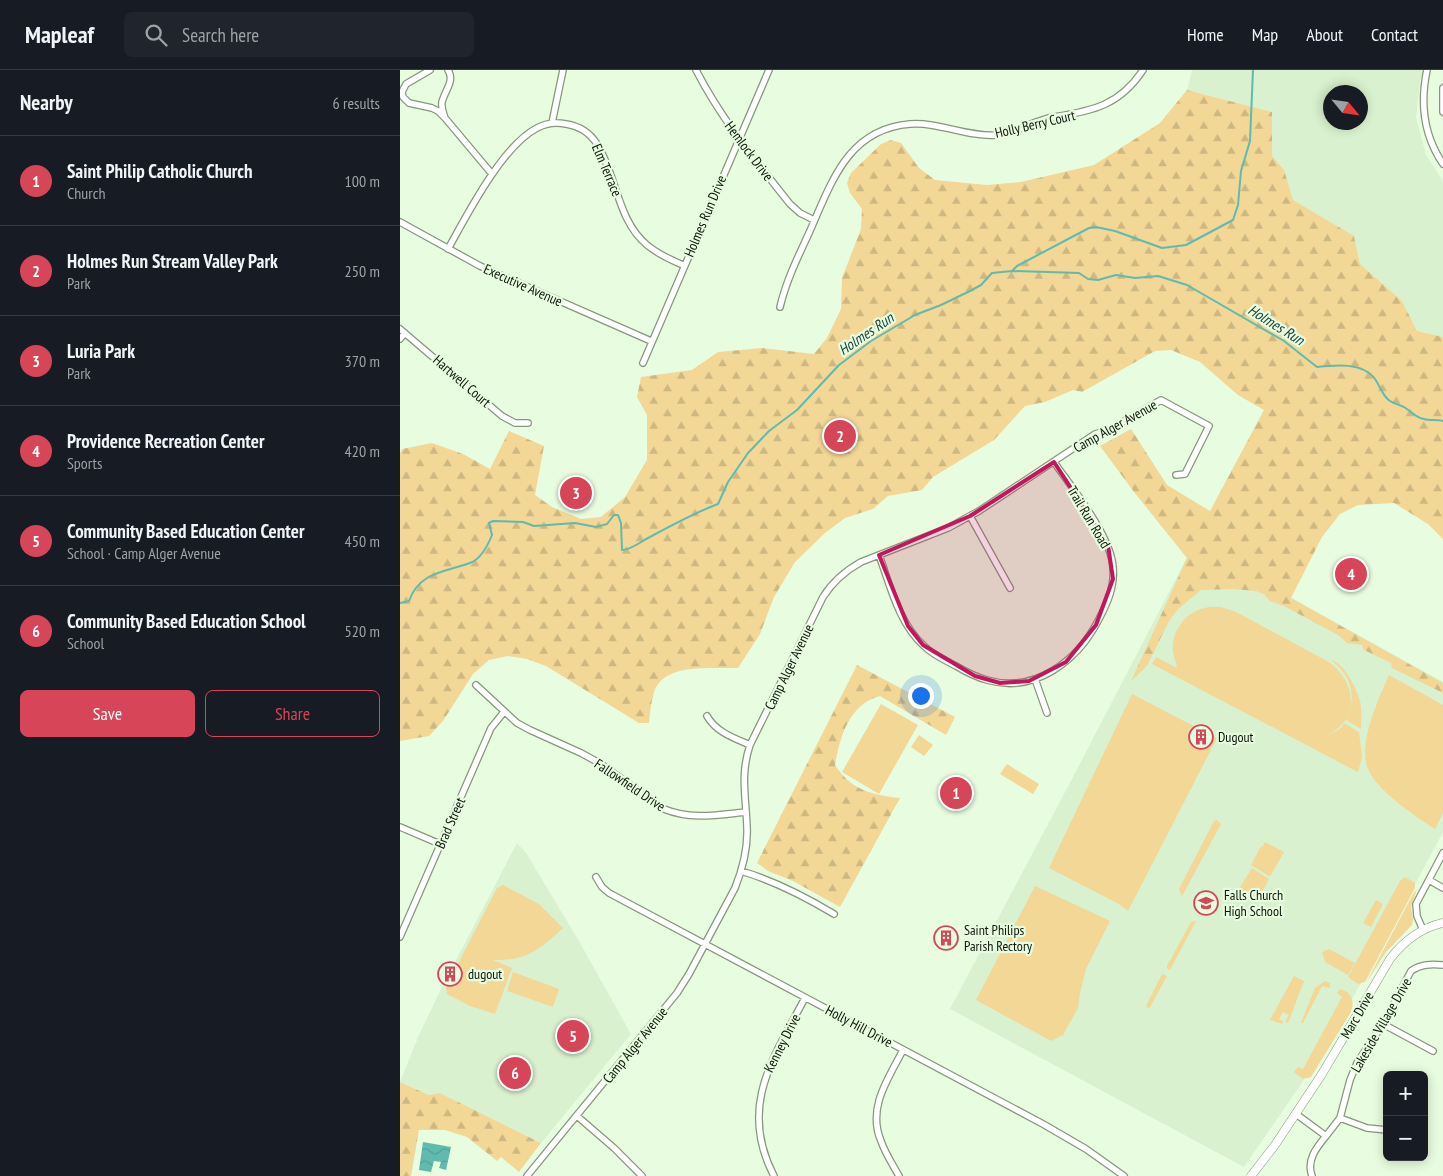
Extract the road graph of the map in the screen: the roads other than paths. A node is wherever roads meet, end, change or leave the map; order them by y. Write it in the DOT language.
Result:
graph roads {
  1 [pos="430,70"];
  2 [pos="448,70"];
  3 [pos="563,70"];
  4 [pos="696,70"];
  5 [pos="769,70"];
  6 [pos="1143,70"];
  7 [pos="1427,70"];
  8 [pos="1443,88"];
  9 [pos="1443,112"];
  10 [pos="445,118"];
  11 [pos="552,123"];
  12 [pos="738,140"];
  13 [pos="1443,164"];
  14 [pos="492,174"];
  15 [pos="814,220"];
  16 [pos="400,222"];
  17 [pos="448,249"];
  18 [pos="683,265"];
  19 [pos="780,307"];
  20 [pos="403,331"];
  21 [pos="400,339"];
  22 [pos="651,341"];
  23 [pos="643,363"];
  24 [pos="528,423"];
  25 [pos="1054,462"];
  26 [pos="1176,475"];
  27 [pos="970,516"];
  28 [pos="879,555"];
  29 [pos="1010,588"];
  30 [pos="1036,679"];
  31 [pos="476,685"];
  32 [pos="504,712"];
  33 [pos="1047,713"];
  34 [pos="707,716"];
  35 [pos="750,745"];
  36 [pos="746,812"];
  37 [pos="400,827"];
  38 [pos="440,844"];
  39 [pos="1443,853"];
  40 [pos="741,871"];
  41 [pos="596,877"];
  42 [pos="1429,880"];
  43 [pos="1443,888"];
  44 [pos="834,914"];
  45 [pos="1443,923"];
  46 [pos="1423,930"];
  47 [pos="400,937"];
  48 [pos="706,945"];
  49 [pos="1443,965"];
  50 [pos="806,998"];
  51 [pos="1382,1024"];
  52 [pos="904,1050"];
  53 [pos="1433,1051"];
  54 [pos="1296,1114"];
  55 [pos="577,1116"];
  56 [pos="1340,1118"];
  57 [pos="1383,1130"];
  58 [pos="1326,1136"];
  59 [pos="1116,1170"];
  60 [pos="527,1176"];
  61 [pos="642,1176"];
  62 [pos="774,1176"];
  63 [pos="899,1176"];
  64 [pos="1112,1176"];
  65 [pos="1124,1176"];
  66 [pos="1251,1176"];
  67 [pos="1312,1176"];
  1 -- 10 [label="street"];
  2 -- 10 [label="street"];
  3 -- 11 [label="street"];
  4 -- 12 [label="street, Hemlock Drive"];
  5 -- 12 [label="street, Holmes Run Drive"];
  6 -- 15 [label="street, Holly Berry Court"];
  7 -- 13 [label="street"];
  8 -- 9 [label="street"];
  10 -- 14 [label="street"];
  11 -- 14 [label="street"];
  11 -- 18 [label="street, Elm Terrace"];
  12 -- 15 [label="street, Hemlock Drive"];
  12 -- 18 [label="street, Holmes Run Drive"];
  14 -- 17 [label="street"];
  15 -- 19 [label="street, Holly Berry Court"];
  16 -- 17 [label="street, Executive Avenue"];
  17 -- 22 [label="street, Executive Avenue"];
  18 -- 22 [label="street, Holmes Run Drive"];
  20 -- 21 [label="street"];
  20 -- 24 [label="street, Hartwell Court"];
  22 -- 23 [label="street, Holmes Run Drive"];
  25 -- 26 [label="street, Camp Alger Avenue"];
  25 -- 27 [label="street, Camp Alger Avenue"];
  25 -- 30 [label="street, Trail Run Road"];
  27 -- 28 [label="street, Camp Alger Avenue"];
  27 -- 29 [label="street"];
  28 -- 30 [label="street, Trail Run Road"];
  28 -- 35 [label="street, Camp Alger Avenue"];
  30 -- 33 [label="street"];
  31 -- 32 [label="street, Fallowfield Drive"];
  32 -- 36 [label="street, Fallowfield Drive"];
  32 -- 38 [label="street, Brad Street"];
  34 -- 35 [label="street"];
  35 -- 36 [label="street, Camp Alger Avenue"];
  36 -- 40 [label="street, Camp Alger Avenue"];
  37 -- 38 [label="street"];
  38 -- 47 [label="street, Brad Street"];
  39 -- 42 [label="street"];
  40 -- 44 [label="street"];
  40 -- 48 [label="street, Camp Alger Avenue"];
  41 -- 48 [label="street, Holly Hill Drive"];
  42 -- 43 [label="street"];
  42 -- 46 [label="street"];
  45 -- 46 [label="street, Marc Drive"];
  46 -- 54 [label="street, Marc Drive"];
  48 -- 50 [label="street, Holly Hill Drive"];
  48 -- 55 [label="street, Camp Alger Avenue"];
  49 -- 51 [label="street, Lakeside Village Drive"];
  50 -- 52 [label="street, Holly Hill Drive"];
  50 -- 62 [label="street, Kenney Drive"];
  51 -- 53 [label="street"];
  51 -- 56 [label="street, Lakeside Village Drive"];
  52 -- 59 [label="street, Holly Hill Drive"];
  52 -- 63 [label="street"];
  54 -- 58 [label="street"];
  54 -- 66 [label="street, Marc Drive"];
  55 -- 60 [label="street, Camp Alger Avenue"];
  55 -- 61 [label="street"];
  56 -- 57 [label="street"];
  56 -- 58 [label="street, Lakeside Village Drive"];
  58 -- 67 [label="street, Lakeside Village Drive"];
  59 -- 64 [label="street"];
  59 -- 65 [label="street, Holly Hill Drive"];
}
